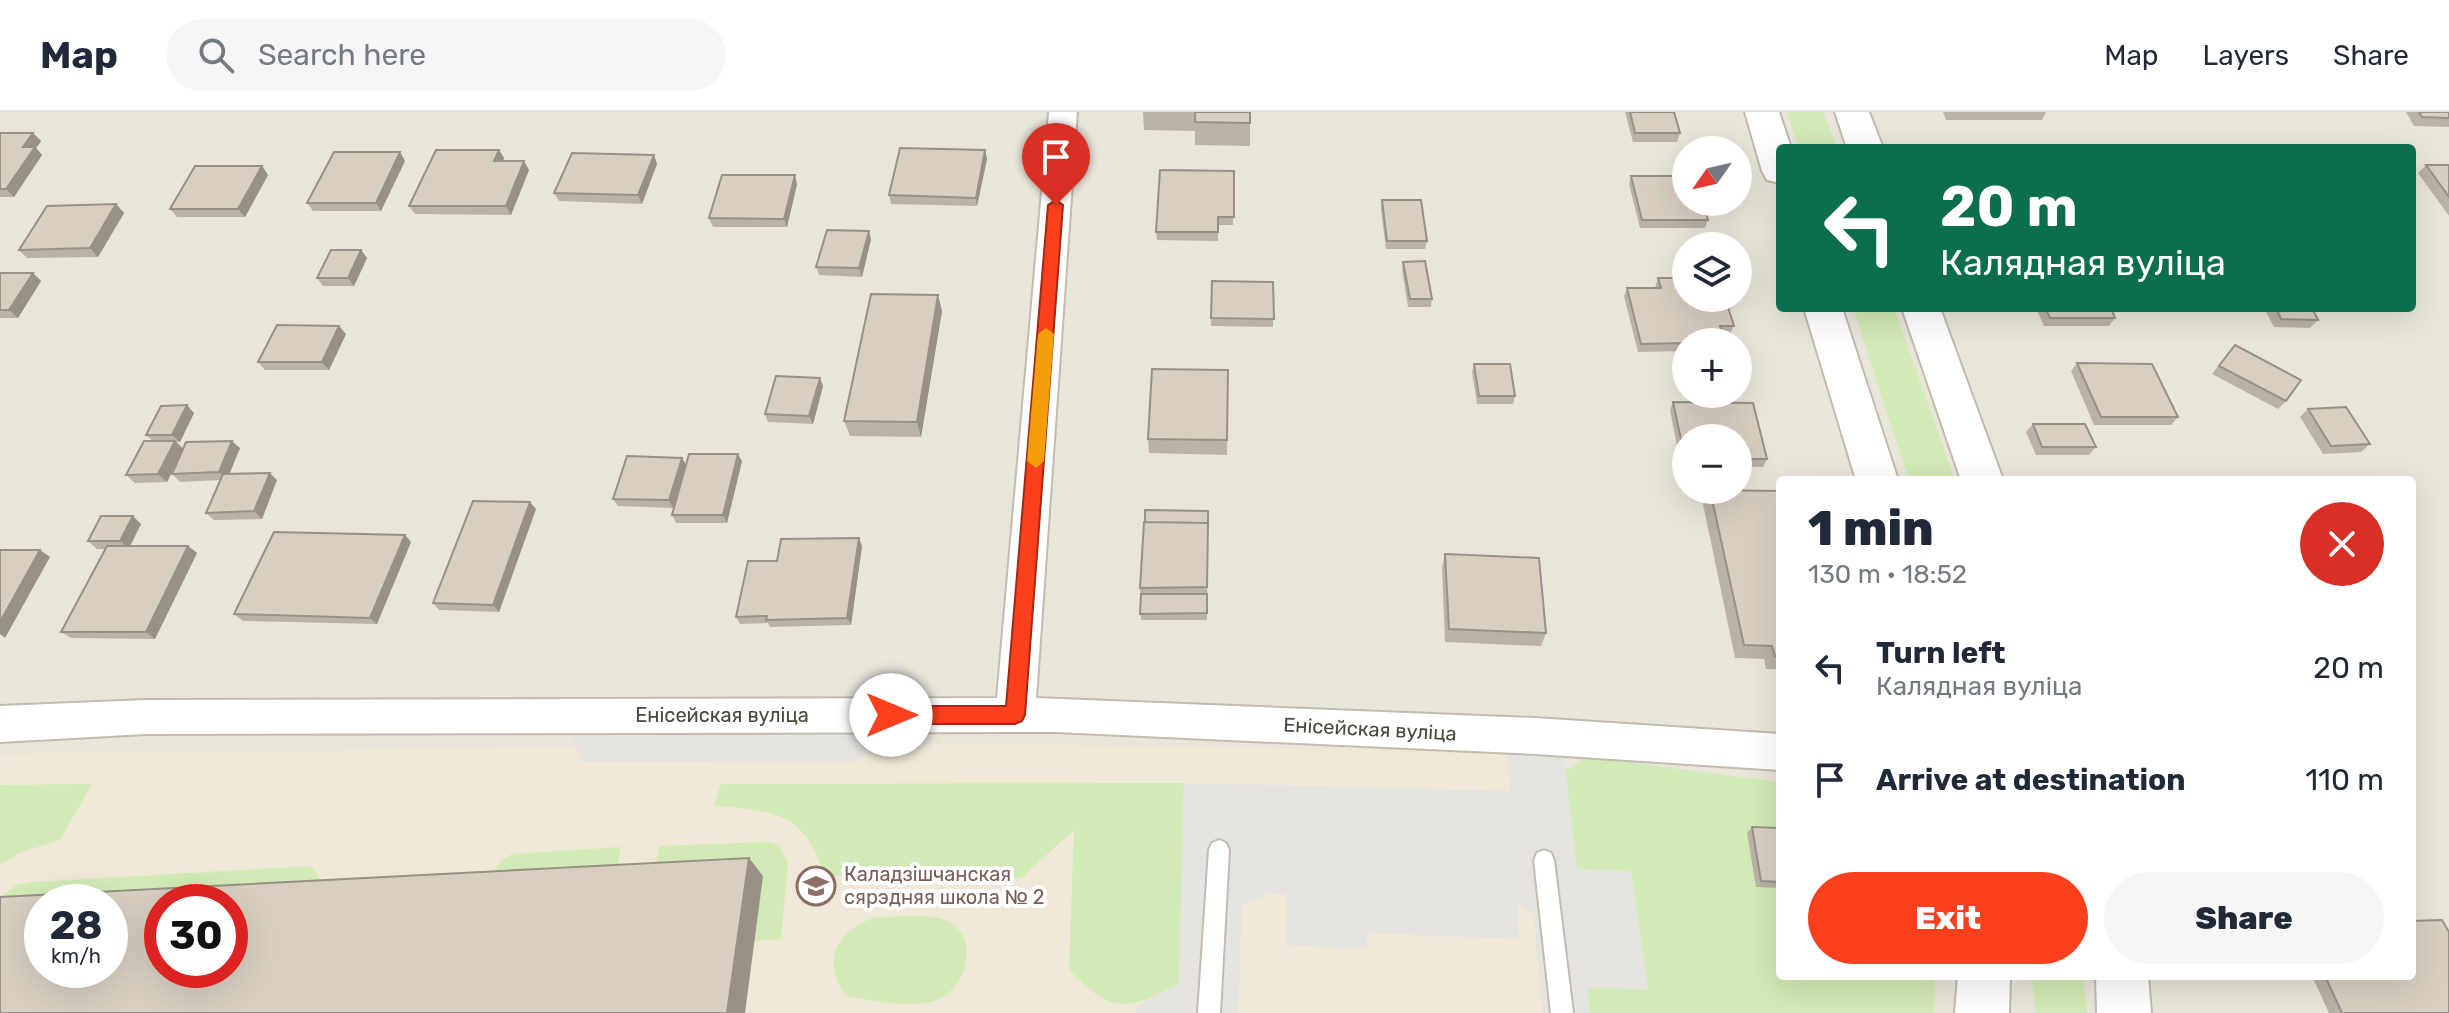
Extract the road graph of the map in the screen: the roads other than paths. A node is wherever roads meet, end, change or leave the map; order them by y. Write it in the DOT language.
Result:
graph roads {
  1 [pos="1063,112"];
  2 [pos="1762,112"];
  3 [pos="1852,112"];
  4 [pos="1864,144"];
  5 [pos="1776,158"];
  6 [pos="1824,312"];
  7 [pos="1922,312"];
  8 [pos="1876,476"];
  9 [pos="1981,476"];
  10 [pos="1015,715"];
  11 [pos="0,724"];
  12 [pos="1776,752"];
  13 [pos="1219,850"];
  14 [pos="1544,860"];
  15 [pos="1984,980"];
  16 [pos="2122,980"];
  17 [pos="1209,1013"];
  18 [pos="1562,1013"];
  19 [pos="1982,1013"];
  20 [pos="2124,1013"];
  1 -- 10 [label="street"];
  2 -- 5 [label="street"];
  3 -- 4 [label="street"];
  6 -- 8 [label="street"];
  7 -- 9 [label="street"];
  10 -- 11 [label="street, Енісейская вуліца"];
  10 -- 12 [label="street, Енісейская вуліца"];
  13 -- 17 [label="lane"];
  14 -- 18 [label="lane"];
  15 -- 19 [label="street"];
  16 -- 20 [label="street"];
}
